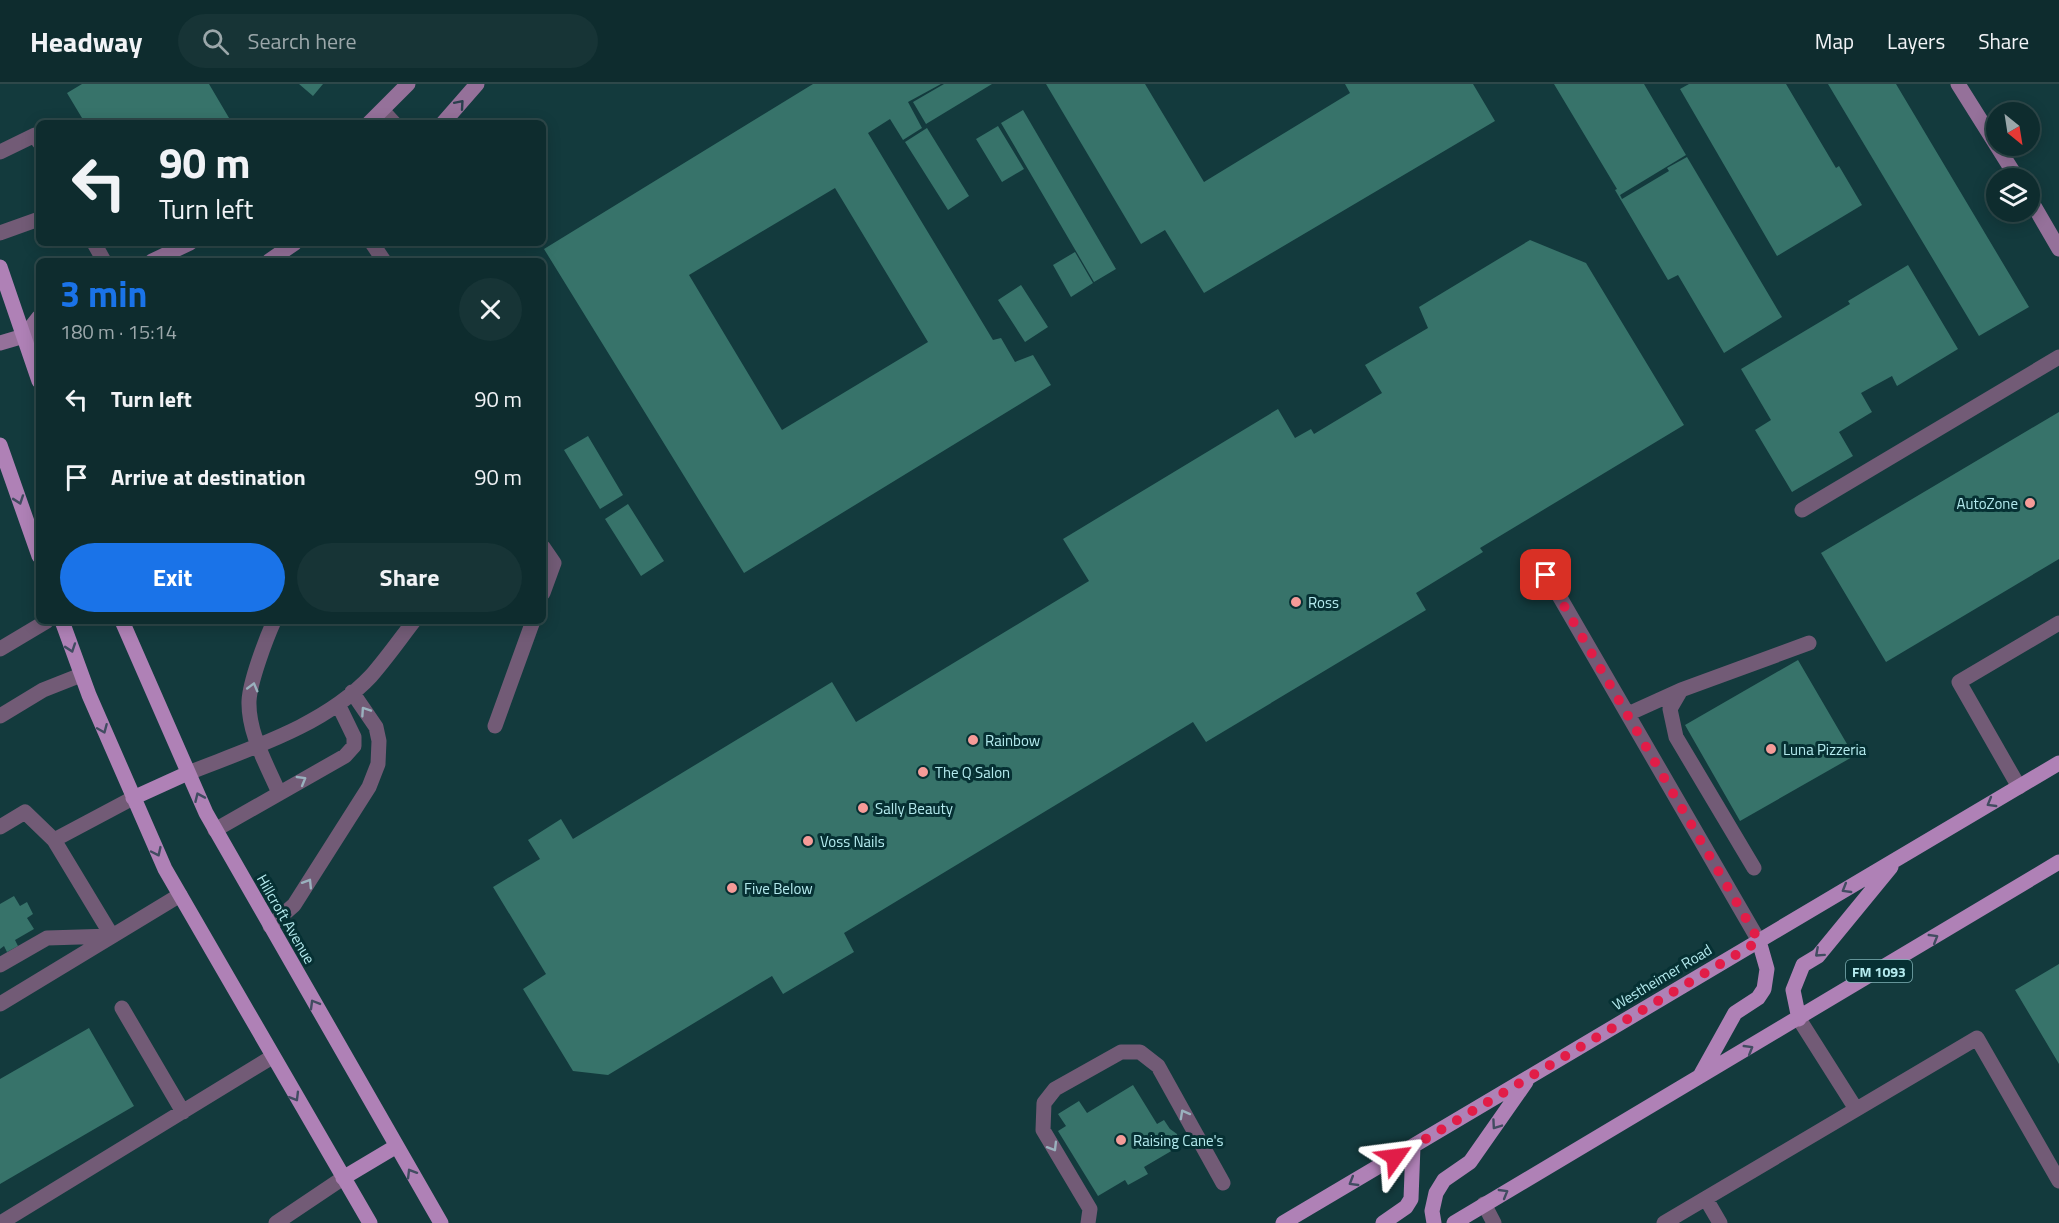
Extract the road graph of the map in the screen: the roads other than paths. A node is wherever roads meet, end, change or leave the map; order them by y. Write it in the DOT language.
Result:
graph roads {
  1 [pos="408,84"];
  2 [pos="477,84"];
  3 [pos="1958,84"];
  4 [pos="383,111"];
  5 [pos="372,120"];
  6 [pos="391,120"];
  7 [pos="446,120"];
  8 [pos="36,137"];
  9 [pos="0,152"];
  10 [pos="2011,168"];
  11 [pos="2040,217"];
  12 [pos="36,220"];
  13 [pos="0,233"];
  14 [pos="184,246"];
  15 [pos="291,246"];
  16 [pos="2059,249"];
  17 [pos="158,258"];
  18 [pos="273,258"];
  19 [pos="0,267"];
  20 [pos="36,321"];
  21 [pos="24,336"];
  22 [pos="36,339"];
  23 [pos="0,343"];
  24 [pos="2059,357"];
  25 [pos="36,372"];
  26 [pos="0,445"];
  27 [pos="1802,510"];
  28 [pos="36,547"];
  29 [pos="546,551"];
  30 [pos="1546,575"];
  31 [pos="546,585"];
  32 [pos="2059,623"];
  33 [pos="42,624"];
  34 [pos="63,624"];
  35 [pos="123,624"];
  36 [pos="273,624"];
  37 [pos="412,624"];
  38 [pos="532,624"];
  39 [pos="1809,643"];
  40 [pos="0,649"];
  41 [pos="81,675"];
  42 [pos="1681,690"];
  43 [pos="352,692"];
  44 [pos="338,704"];
  45 [pos="1628,714"];
  46 [pos="0,716"];
  47 [pos="495,726"];
  48 [pos="257,744"];
  49 [pos="2059,763"];
  50 [pos="188,773"];
  51 [pos="2019,787"];
  52 [pos="279,793"];
  53 [pos="132,798"];
  54 [pos="0,827"];
  55 [pos="215,830"];
  56 [pos="54,840"];
  57 [pos="1896,860"];
  58 [pos="2059,862"];
  59 [pos="1754,868"];
  60 [pos="180,895"];
  61 [pos="270,926"];
  62 [pos="112,936"];
  63 [pos="1759,941"];
  64 [pos="0,965"];
  65 [pos="0,1004"];
  66 [pos="122,1008"];
  67 [pos="1799,1019"];
  68 [pos="272,1057"];
  69 [pos="1529,1077"];
  70 [pos="1698,1079"];
  71 [pos="1857,1109"];
  72 [pos="183,1112"];
  73 [pos="1413,1146"];
  74 [pos="395,1147"];
  75 [pos="343,1178"];
  76 [pos="2059,1182"];
  77 [pos="1223,1183"];
  78 [pos="1706,1199"];
  79 [pos="1484,1204"];
  80 [pos="2,1222"];
  81 [pos="276,1223"];
  82 [pos="370,1223"];
  83 [pos="441,1223"];
  84 [pos="1088,1223"];
  85 [pos="1283,1223"];
  86 [pos="1383,1223"];
  87 [pos="1434,1223"];
  88 [pos="1454,1223"];
  89 [pos="1494,1223"];
  90 [pos="1664,1223"];
  91 [pos="1720,1223"];
  1 -- 4 [label="street"];
  7 -- 2 [label="street, one-way"];
  3 -- 10 [label="street"];
  4 -- 5 [label="street"];
  4 -- 6 [label="street"];
  8 -- 9 [label="street"];
  11 -- 16 [label="street"];
  12 -- 13 [label="street"];
  14 -- 17 [label="street"];
  15 -- 18 [label="street"];
  19 -- 21 [label="main road"];
  20 -- 21 [label="street"];
  21 -- 22 [label="street"];
  21 -- 23 [label="street"];
  21 -- 25 [label="main road"];
  24 -- 27 [label="street"];
  26 -- 28 [label="main road, one-way"];
  29 -- 31 [label="street"];
  30 -- 45 [label="street"];
  32 -- 51 [label="street"];
  33 -- 40 [label="street"];
  34 -- 41 [label="main road, one-way"];
  35 -- 50 [label="main road, Hillcroft Avenue"];
  48 -- 36 [label="street, one-way"];
  37 -- 43 [label="street"];
  38 -- 47 [label="street"];
  39 -- 42 [label="street"];
  41 -- 46 [label="street"];
  41 -- 53 [label="main road, one-way"];
  42 -- 45 [label="street"];
  42 -- 59 [label="street"];
  43 -- 44 [label="street"];
  61 -- 43 [label="street, one-way"];
  44 -- 48 [label="street"];
  52 -- 44 [label="street, one-way"];
  45 -- 63 [label="street"];
  48 -- 50 [label="street"];
  48 -- 52 [label="street"];
  49 -- 51 [label="main road, Westheimer Road"];
  50 -- 53 [label="main road"];
  55 -- 50 [label="main road, Hillcroft Avenue, one-way"];
  51 -- 57 [label="main road, Westheimer Road, one-way"];
  52 -- 55 [label="street"];
  53 -- 56 [label="street"];
  53 -- 60 [label="main road, one-way"];
  54 -- 56 [label="street"];
  55 -- 61 [label="main road, Hillcroft Avenue"];
  56 -- 62 [label="street"];
  57 -- 63 [label="main road, Westheimer Road, one-way"];
  57 -- 67 [label="main road, one-way"];
  67 -- 58 [label="main road, FM 1093, one-way"];
  60 -- 62 [label="street"];
  60 -- 68 [label="main road"];
  74 -- 61 [label="main road, Hillcroft Avenue, one-way"];
  62 -- 64 [label="street"];
  62 -- 65 [label="street"];
  63 -- 69 [label="main road, Westheimer Road"];
  63 -- 70 [label="main road"];
  66 -- 72 [label="street"];
  70 -- 67 [label="main road, FM 1093, one-way"];
  67 -- 71 [label="street"];
  68 -- 72 [label="street"];
  68 -- 75 [label="main road, one-way"];
  69 -- 73 [label="main road, Westheimer Road"];
  69 -- 87 [label="main road, one-way"];
  79 -- 70 [label="main road, FM 1093, one-way"];
  71 -- 76 [label="street"];
  71 -- 78 [label="street"];
  72 -- 80 [label="street"];
  73 -- 85 [label="main road, Westheimer Road, one-way"];
  73 -- 86 [label="main road"];
  74 -- 75 [label="main road"];
  83 -- 74 [label="main road, Hillcroft Avenue, one-way"];
  75 -- 81 [label="street"];
  75 -- 82 [label="main road"];
  77 -- 84 [label="street, one-way"];
  78 -- 90 [label="street"];
  78 -- 91 [label="street"];
  79 -- 88 [label="main road, FM 1093"];
  79 -- 89 [label="street"];
}
